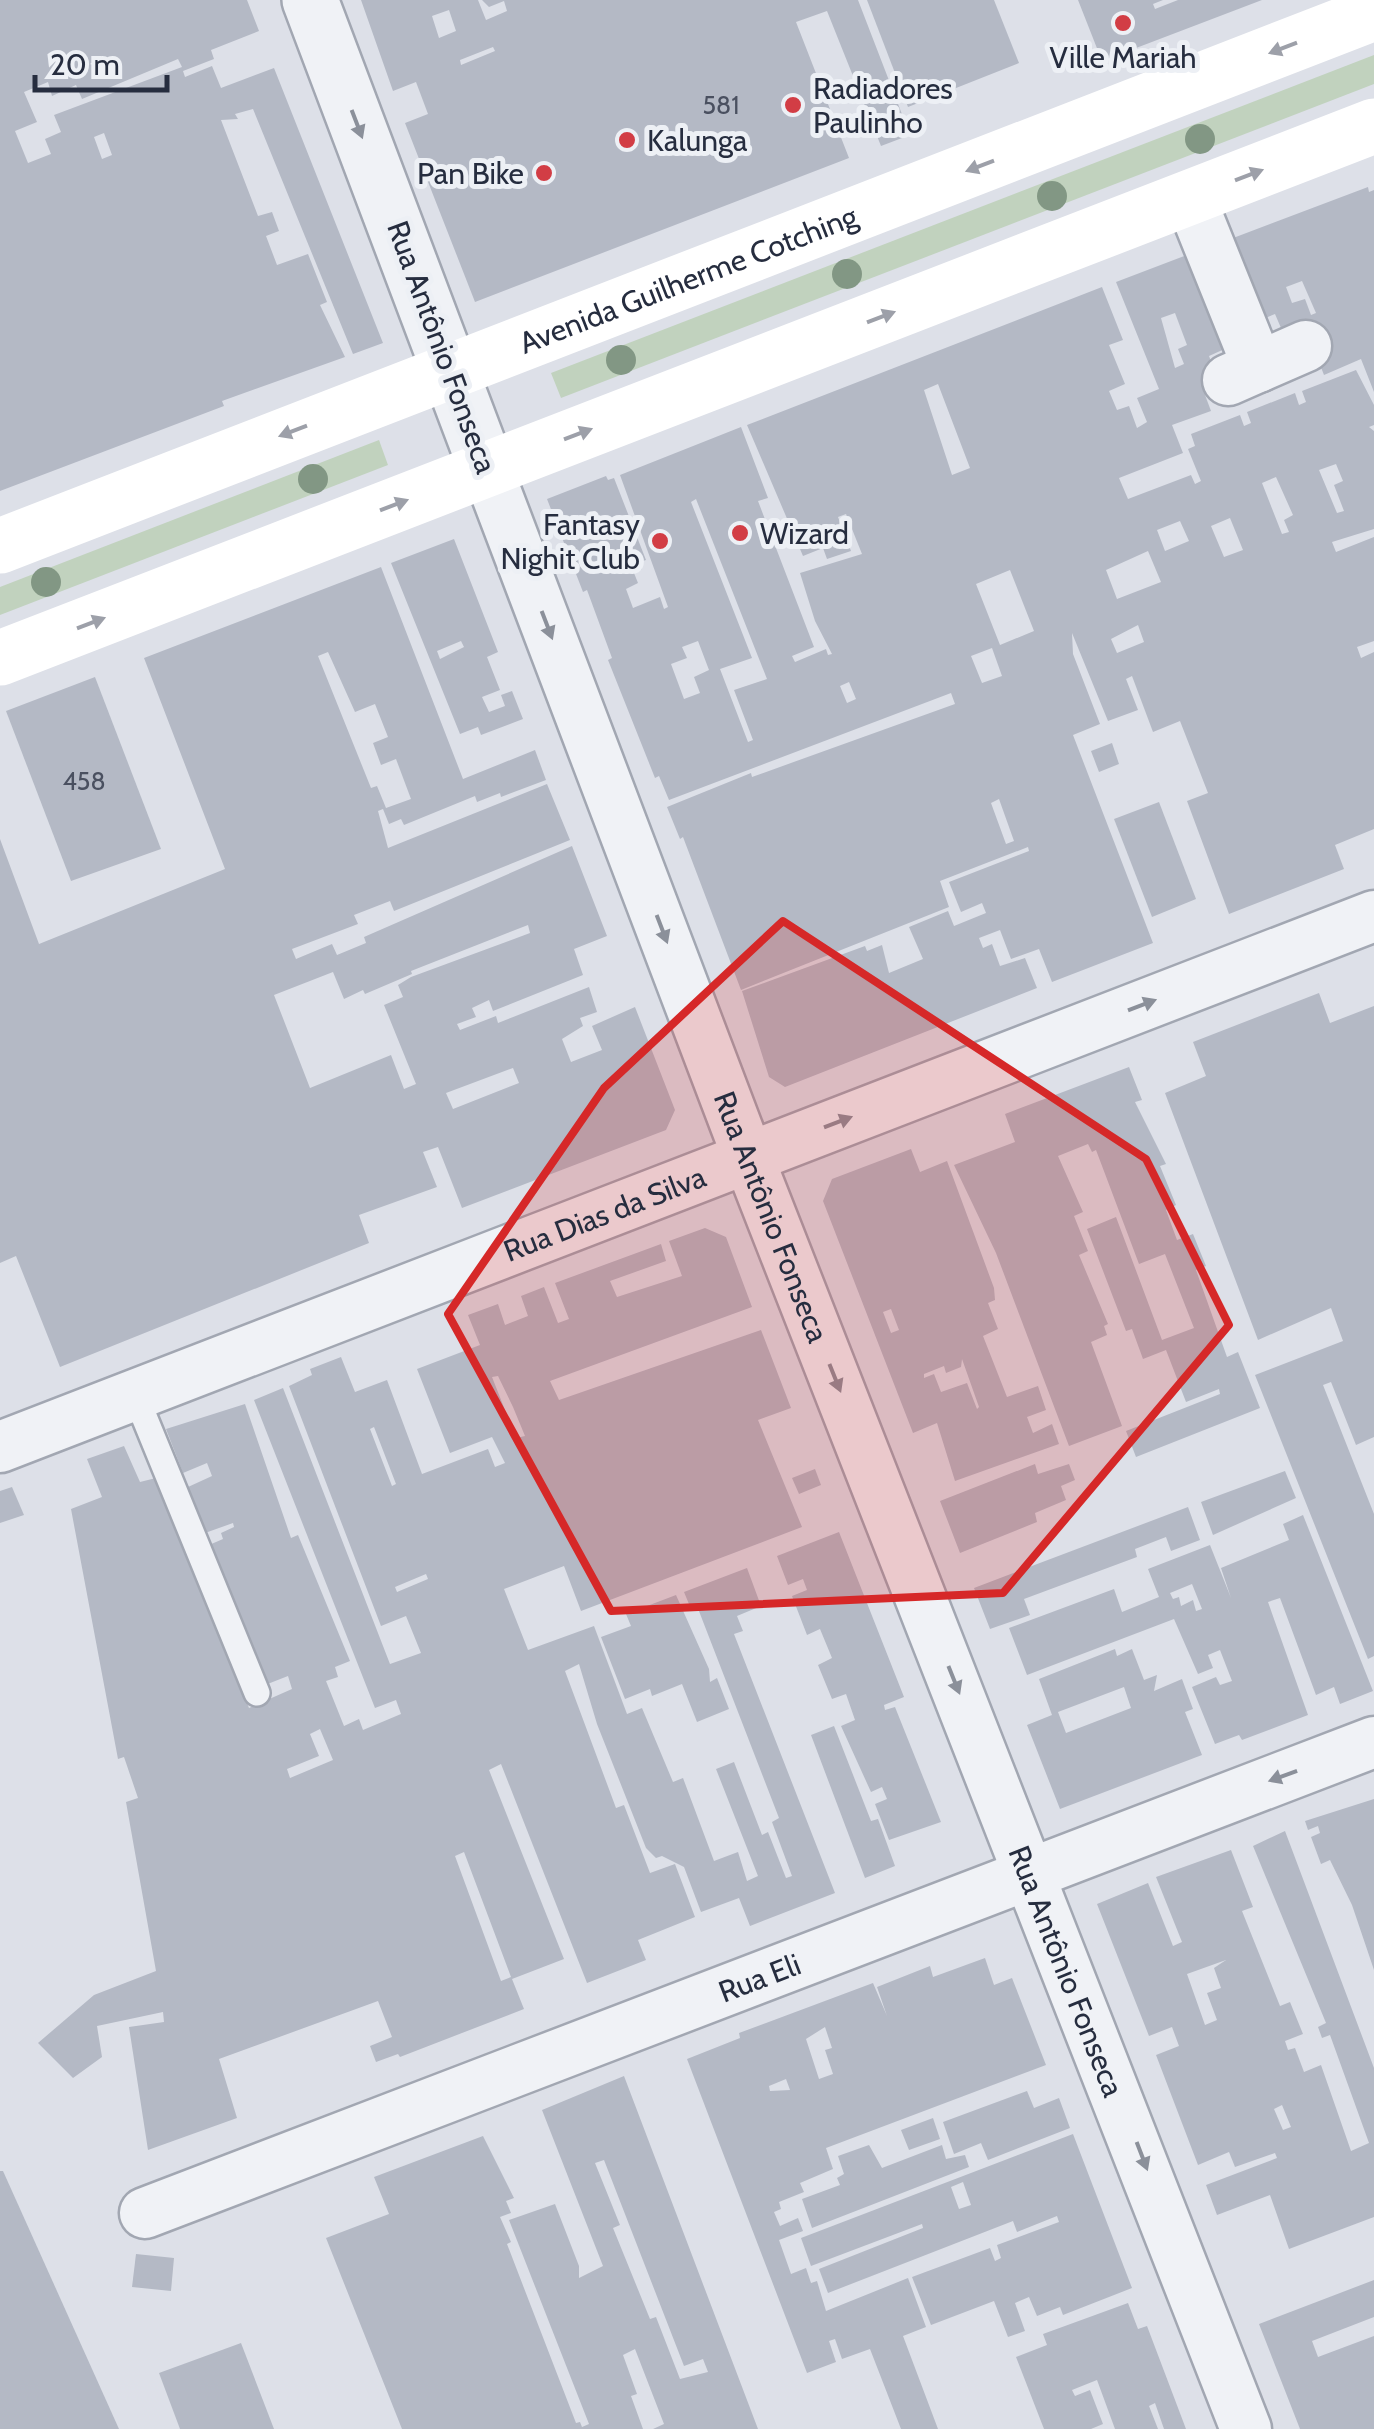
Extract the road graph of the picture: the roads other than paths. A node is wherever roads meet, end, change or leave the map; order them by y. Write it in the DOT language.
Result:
graph roads {
  1 [pos="310,0"];
  2 [pos="1374,13"];
  3 [pos="1374,126"];
  4 [pos="1190,198"];
  5 [pos="1306,346"];
  6 [pos="450,370"];
  7 [pos="486,469"];
  8 [pos="0,546"];
  9 [pos="0,658"];
  10 [pos="1374,916"];
  11 [pos="748,1157"];
  12 [pos="134,1392"];
  13 [pos="0,1447"];
  14 [pos="257,1692"];
  15 [pos="1374,1742"];
  16 [pos="1029,1870"];
  17 [pos="144,2213"];
  18 [pos="1246,2429"];
  1 -- 6 [label="street, Rua Antônio Fonseca, one-way"];
  2 -- 6 [label="main road, Avenida Guilherme Cotching, one-way"];
  4 -- 3 [label="main road, one-way"];
  4 -- 5 [label="street"];
  7 -- 4 [label="main road, one-way"];
  6 -- 7 [label="street, Rua Antônio Fonseca"];
  6 -- 8 [label="main road, Avenida Guilherme Cotching, one-way"];
  9 -- 7 [label="main road, one-way"];
  7 -- 11 [label="street, Rua Antônio Fonseca, one-way"];
  11 -- 10 [label="street, Rua Dias da Silva, one-way"];
  11 -- 12 [label="street, Rua Dias da Silva"];
  11 -- 16 [label="street, Rua Antônio Fonseca, one-way"];
  12 -- 13 [label="street, Rua Dias da Silva"];
  12 -- 14 [label="lane"];
  15 -- 16 [label="street, Rua Eli, one-way"];
  16 -- 17 [label="street, Rua Eli"];
  16 -- 18 [label="street, Rua Antônio Fonseca, one-way"];
}
